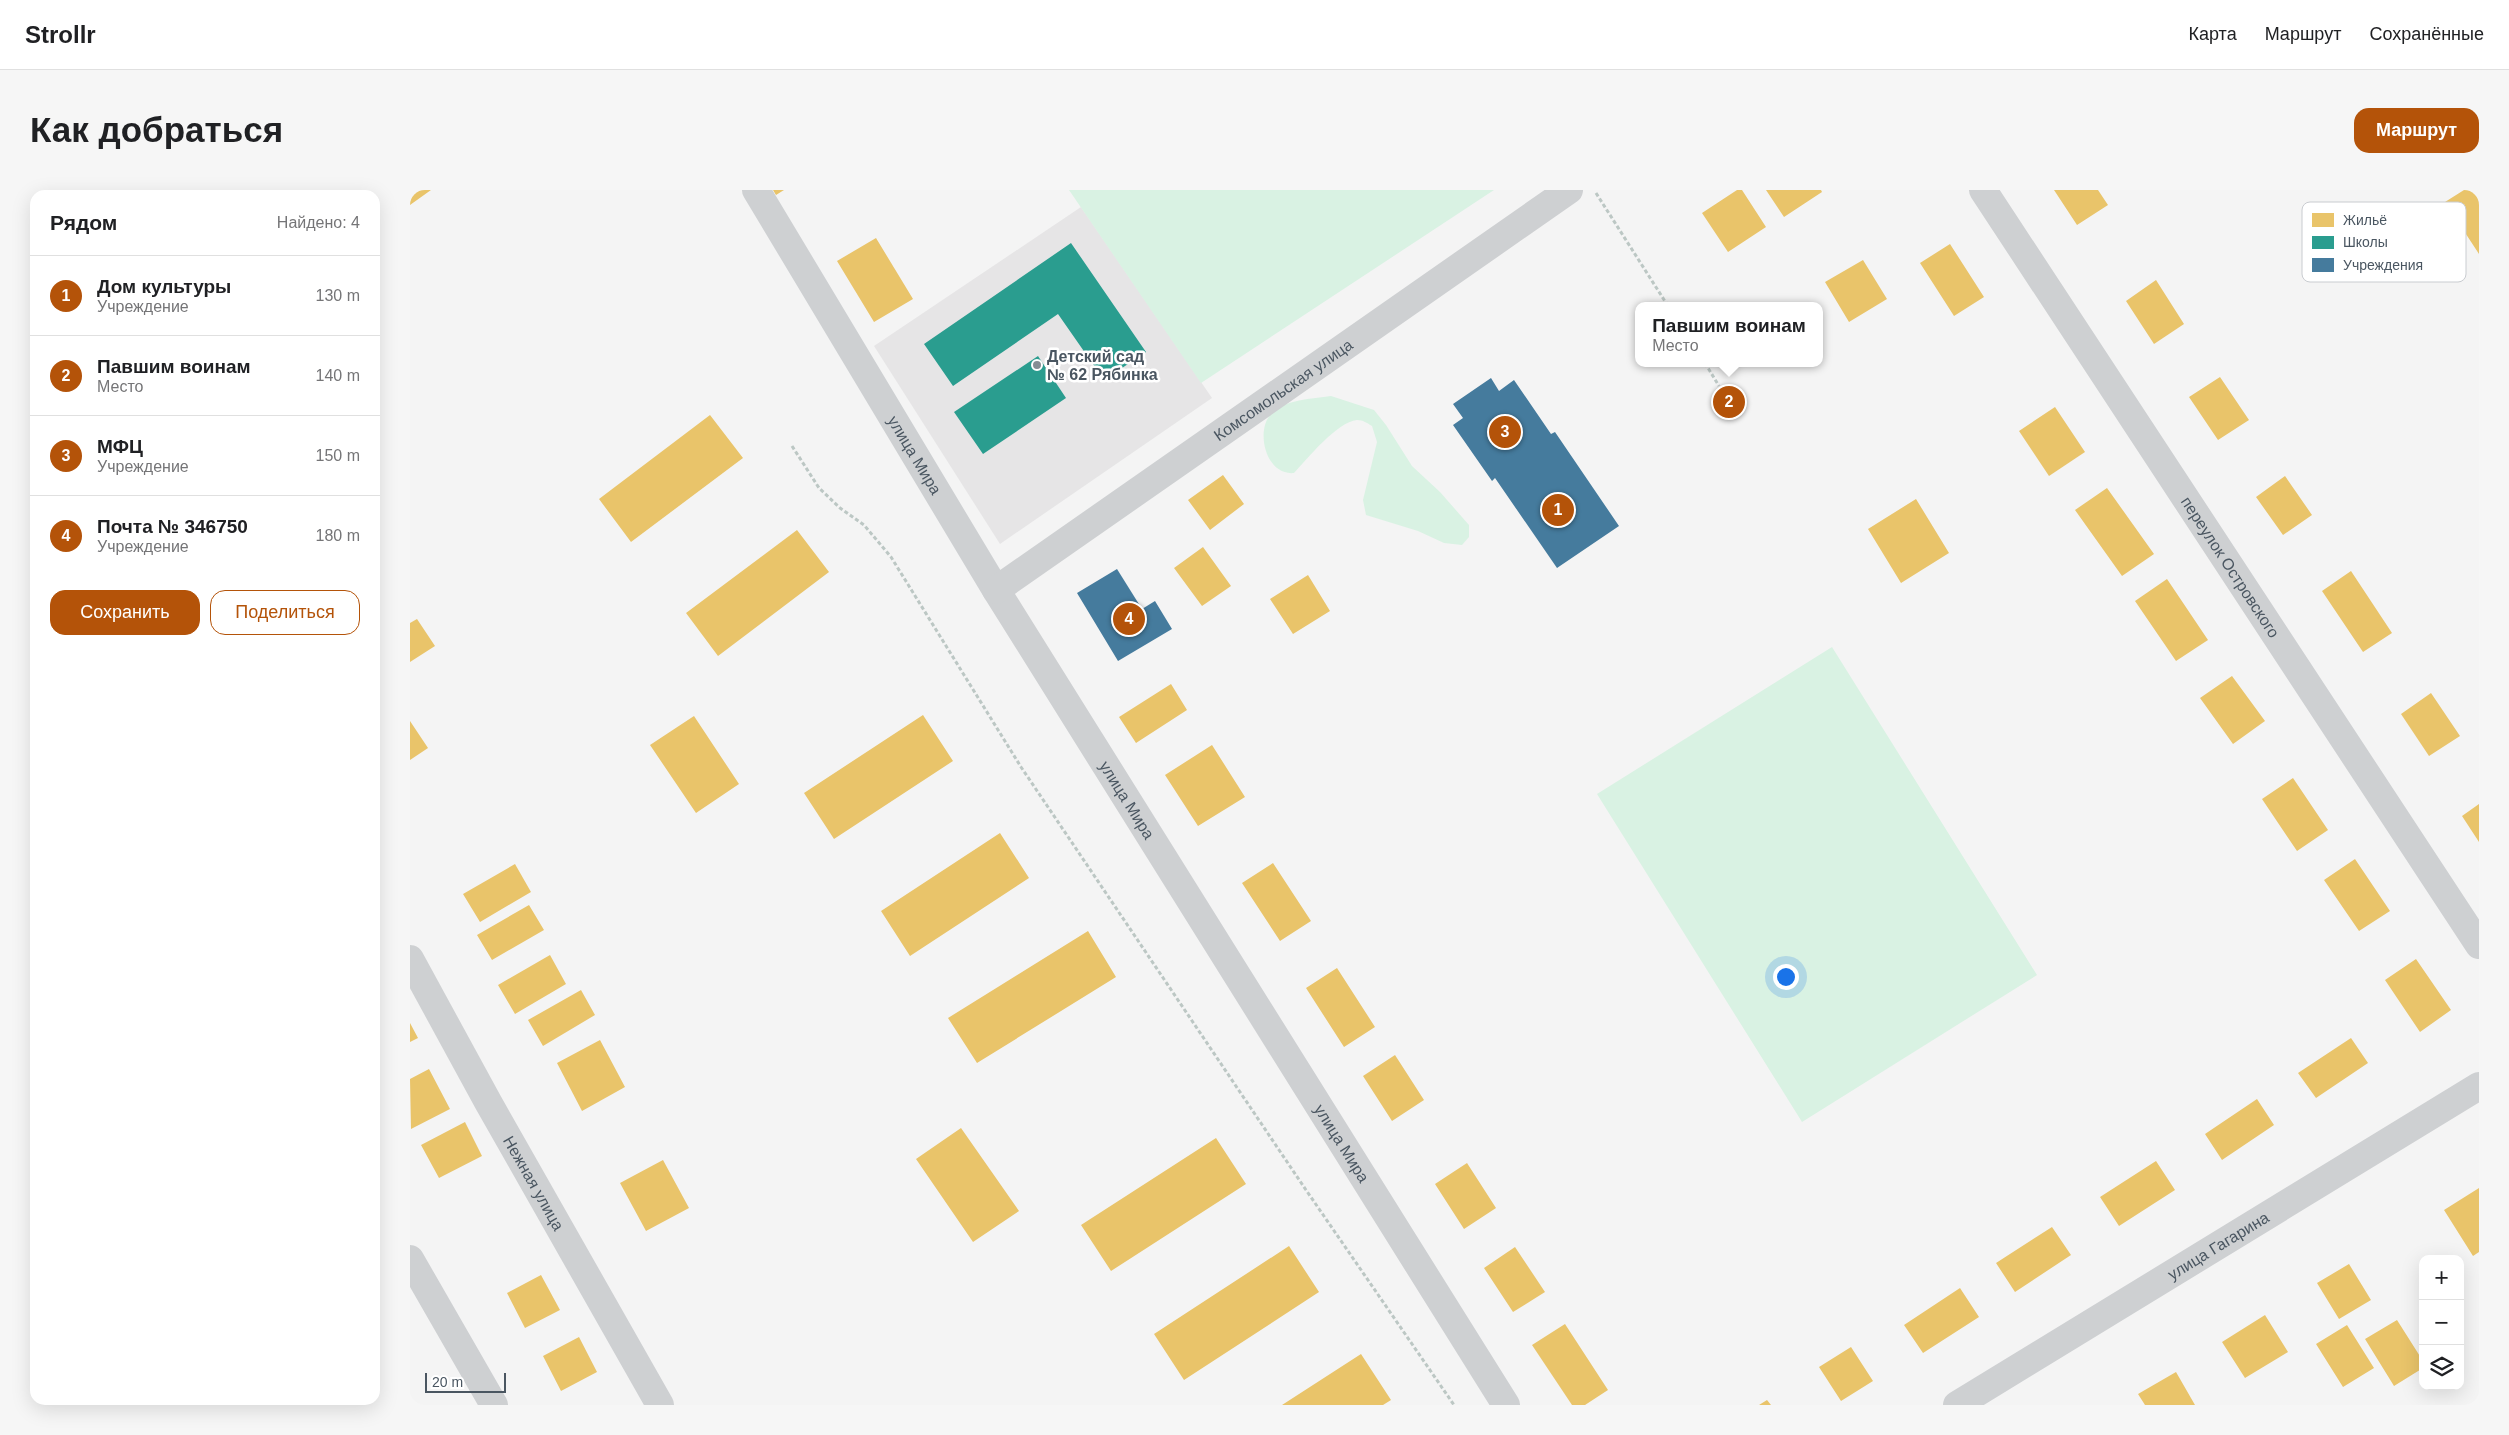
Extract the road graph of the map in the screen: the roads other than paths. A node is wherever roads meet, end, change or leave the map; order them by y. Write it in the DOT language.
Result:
graph roads {
  1 [pos="756,190"];
  2 [pos="1569,190"];
  3 [pos="1983,190"];
  4 [pos="996,590"];
  5 [pos="2479,945"];
  6 [pos="410,959"];
  7 [pos="2479,1086"];
  8 [pos="410,1259"];
  9 [pos="494,1405"];
  10 [pos="660,1405"];
  11 [pos="1506,1405"];
  12 [pos="1957,1405"];
  1 -- 4 [label="street, улица Мира"];
  2 -- 4 [label="street, Комсомольская улица"];
  3 -- 5 [label="street, переулок Островского"];
  4 -- 11 [label="street, улица Мира"];
  6 -- 10 [label="street, Нежная улица"];
  7 -- 12 [label="street, улица Гагарина"];
  8 -- 9 [label="street"];
}
